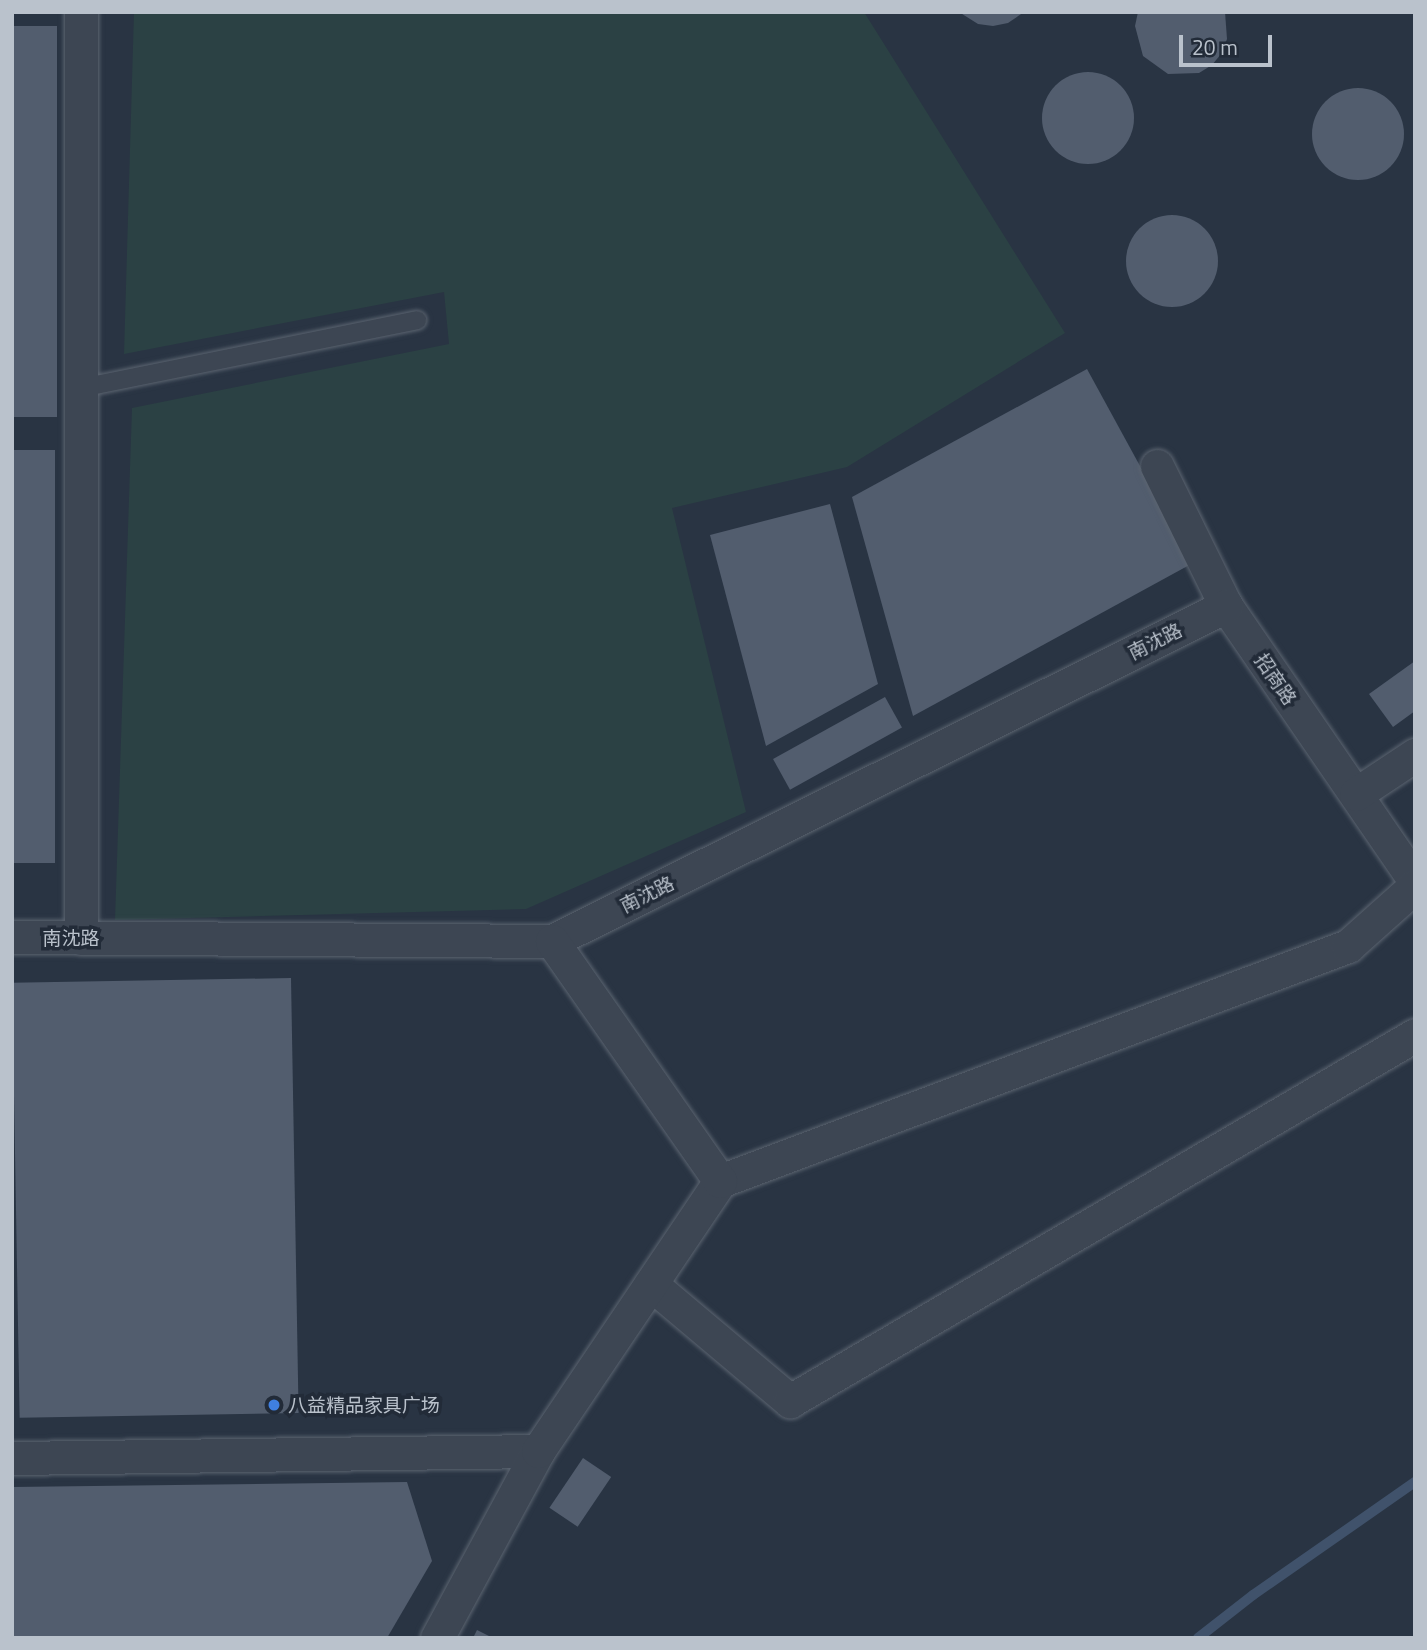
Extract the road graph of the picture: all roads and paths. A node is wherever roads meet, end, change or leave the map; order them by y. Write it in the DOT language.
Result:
graph roads {
  1 [pos="81,12"];
  2 [pos="417,320"];
  3 [pos="81,388"];
  4 [pos="1157,466"];
  5 [pos="1226,606"];
  6 [pos="1415,755"];
  7 [pos="1356,794"];
  8 [pos="1415,883"];
  9 [pos="12,937"];
  10 [pos="81,938"];
  11 [pos="552,941"];
  12 [pos="1415,1035"];
  13 [pos="720,1181"];
  14 [pos="651,1283"];
  15 [pos="538,1451"];
  16 [pos="12,1458"];
  17 [pos="437,1638"];
  1 -- 3 [label="street"];
  2 -- 3 [label="lane"];
  3 -- 10 [label="street"];
  4 -- 5 [label="street, 招商路"];
  5 -- 7 [label="street, 招商路"];
  5 -- 11 [label="street, 南沈路"];
  6 -- 7 [label="street"];
  7 -- 8 [label="street, 招商路"];
  8 -- 13 [label="street"];
  9 -- 10 [label="street, 南沈路"];
  10 -- 11 [label="street, 南沈路"];
  11 -- 13 [label="street"];
  12 -- 14 [label="street"];
  13 -- 14 [label="street"];
  14 -- 15 [label="street"];
  15 -- 16 [label="street"];
  15 -- 17 [label="street"];
}
